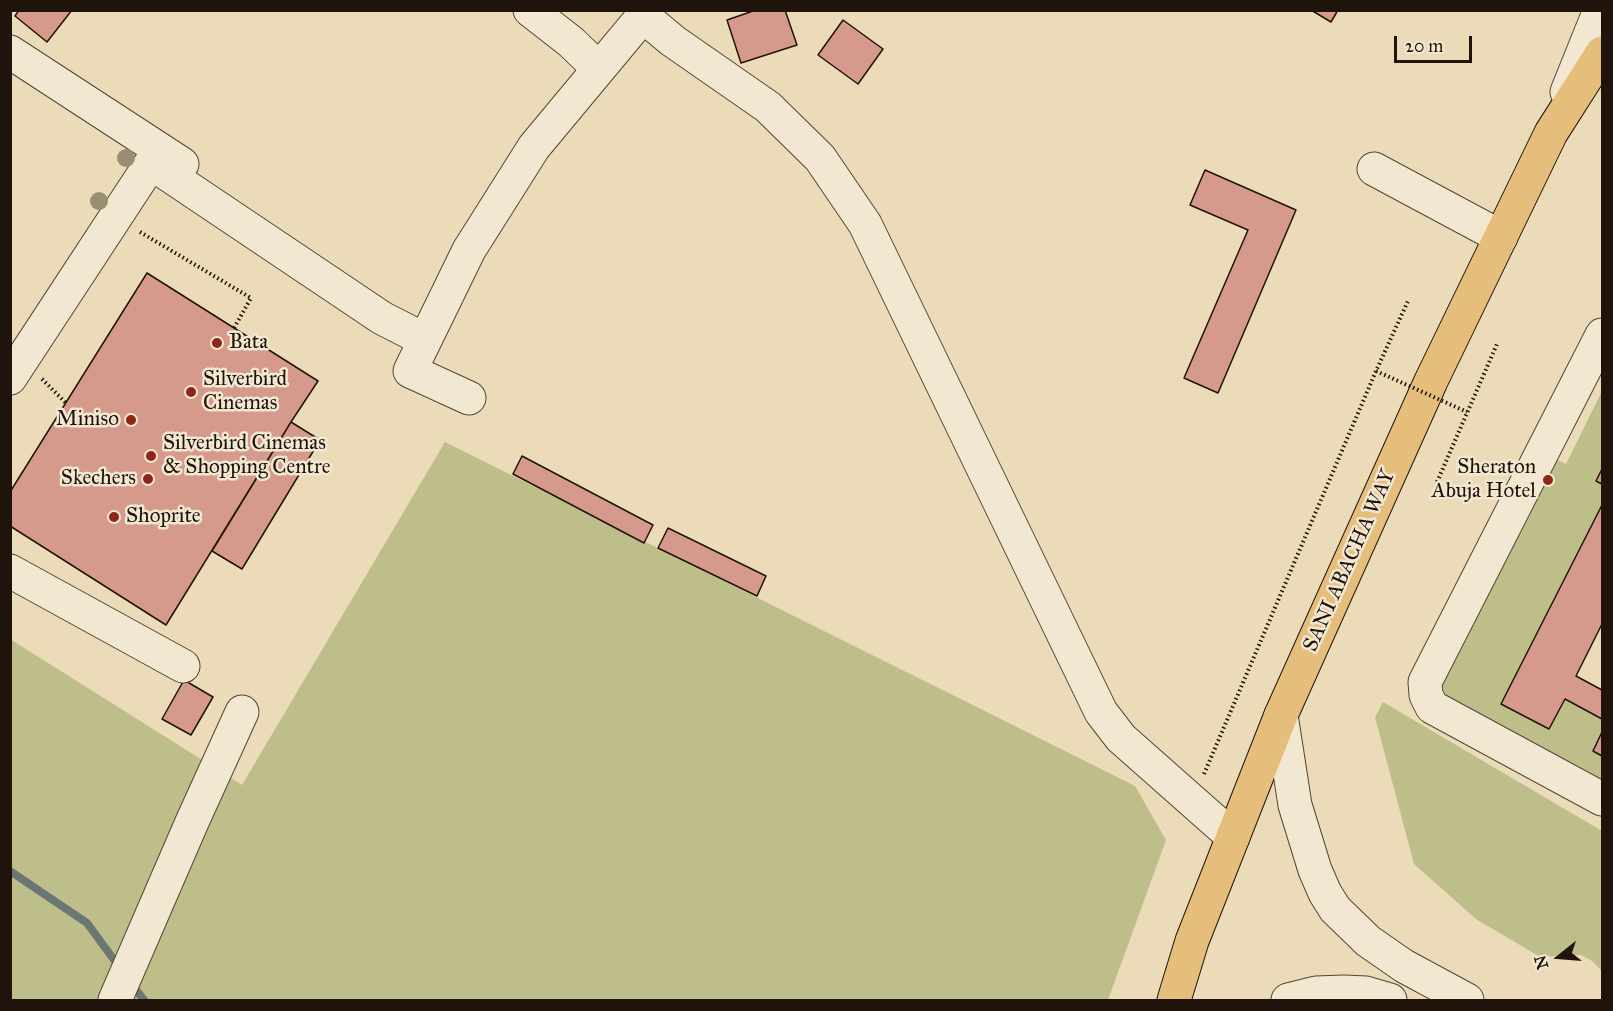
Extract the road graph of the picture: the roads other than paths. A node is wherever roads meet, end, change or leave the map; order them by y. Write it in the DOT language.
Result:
graph roads {
  1 [pos="530,10"];
  2 [pos="1600,10"];
  3 [pos="646,13"];
  4 [pos="10,52"];
  5 [pos="1602,53"];
  6 [pos="598,68"];
  7 [pos="1551,133"];
  8 [pos="1374,169"];
  9 [pos="1501,237"];
  10 [pos="382,318"];
  11 [pos="1602,335"];
  12 [pos="425,340"];
  13 [pos="10,378"];
  14 [pos="469,398"];
  15 [pos="10,571"];
  16 [pos="183,666"];
  17 [pos="242,712"];
  18 [pos="1281,715"];
  19 [pos="1602,799"];
  20 [pos="1233,837"];
  21 [pos="114,1000"];
  22 [pos="1174,1000"];
  23 [pos="1288,1000"];
  24 [pos="1390,1000"];
  25 [pos="1467,1000"];
  1 -- 6 [label="street"];
  2 -- 7 [label="street"];
  3 -- 6 [label="street"];
  3 -- 20 [label="street"];
  4 -- 10 [label="street"];
  5 -- 7 [label="highway, SANI ABACHA WAY"];
  6 -- 12 [label="street"];
  7 -- 9 [label="highway, SANI ABACHA WAY"];
  8 -- 9 [label="street"];
  9 -- 18 [label="highway, SANI ABACHA WAY"];
  10 -- 12 [label="street"];
  10 -- 13 [label="street"];
  11 -- 19 [label="street"];
  12 -- 14 [label="street"];
  15 -- 16 [label="street"];
  17 -- 21 [label="street"];
  18 -- 20 [label="highway, SANI ABACHA WAY"];
  18 -- 25 [label="street"];
  20 -- 22 [label="highway, SANI ABACHA WAY"];
  23 -- 24 [label="street"];
}
